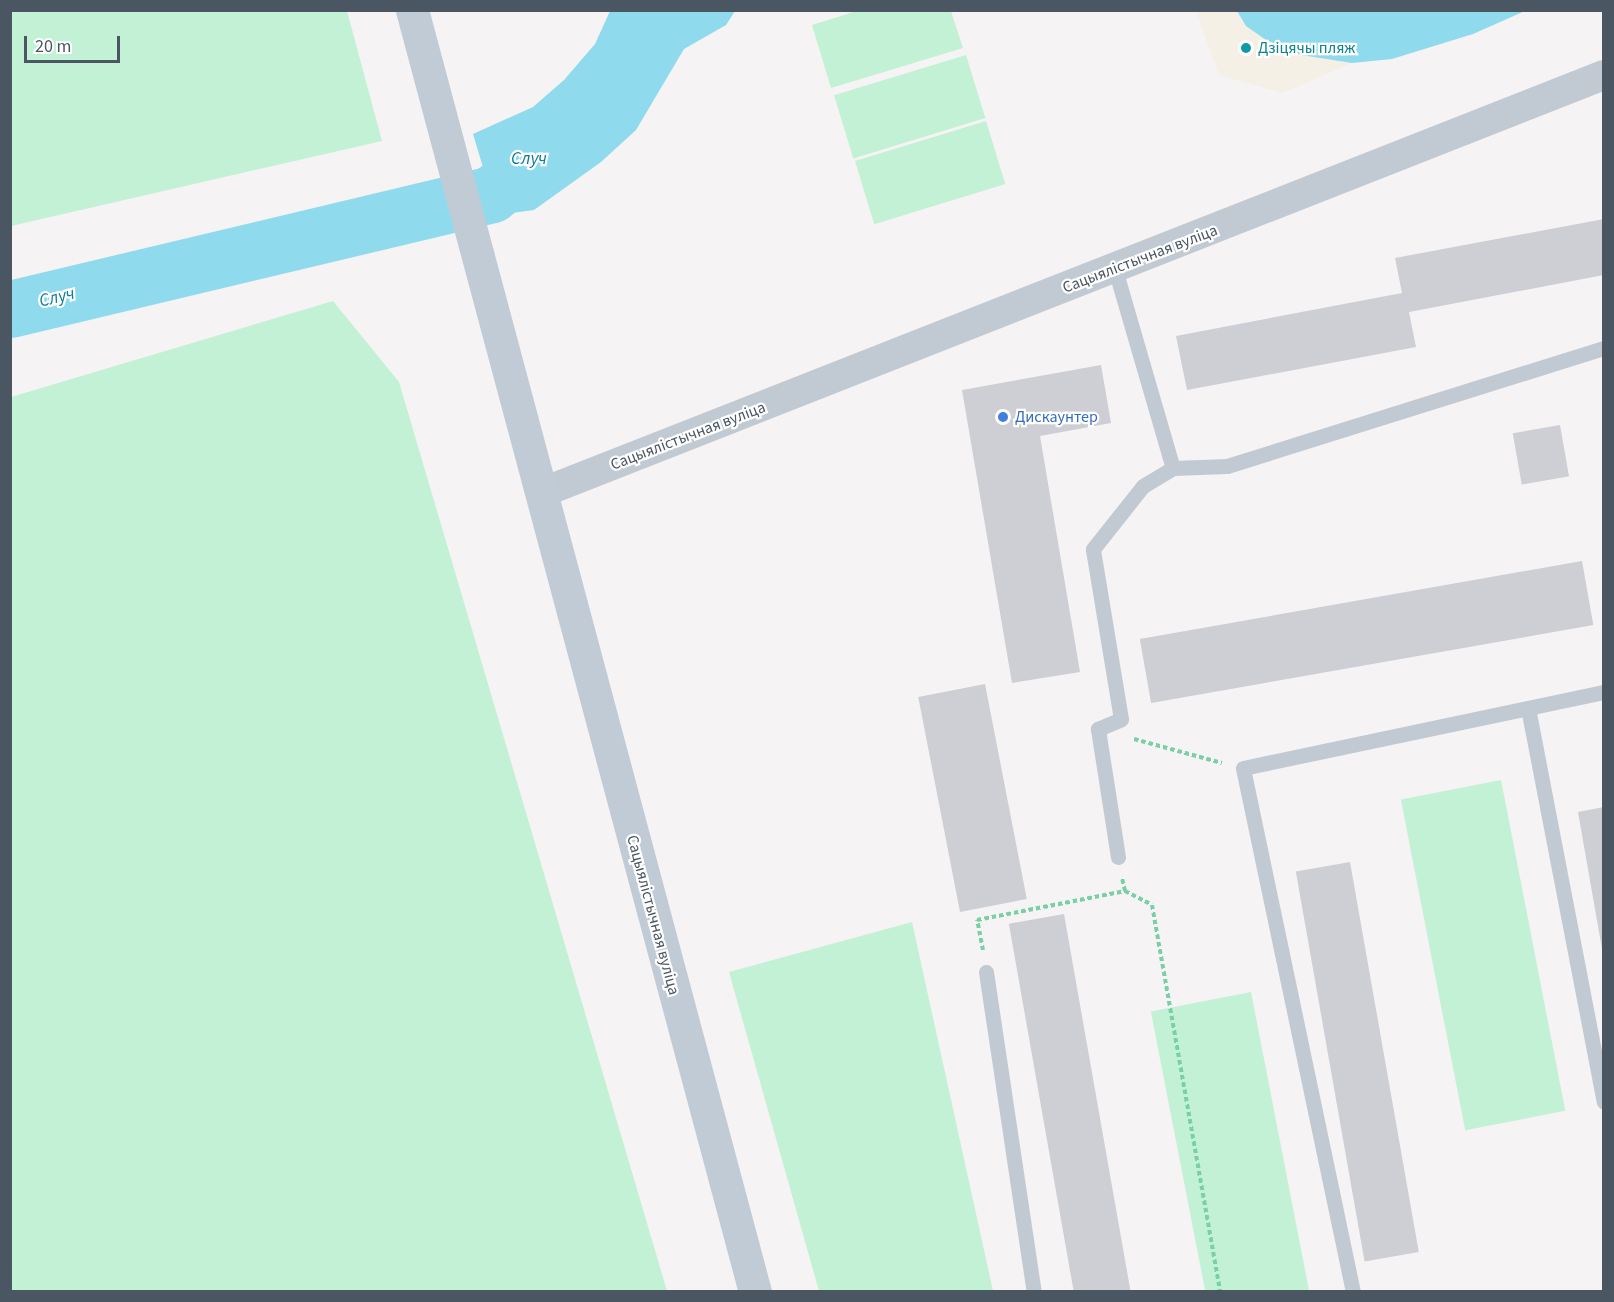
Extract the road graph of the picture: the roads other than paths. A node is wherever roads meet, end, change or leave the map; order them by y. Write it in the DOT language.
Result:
graph roads {
  1 [pos="412,10"];
  2 [pos="1604,75"];
  3 [pos="1115,269"];
  4 [pos="1604,348"];
  5 [pos="1173,468"];
  6 [pos="541,493"];
  7 [pos="1604,692"];
  8 [pos="1528,708"];
  9 [pos="1118,857"];
  10 [pos="986,972"];
  11 [pos="1604,1102"];
  12 [pos="755,1292"];
  13 [pos="1035,1292"];
  14 [pos="1353,1292"];
  1 -- 6 [label="main road"];
  2 -- 3 [label="street, Сацыялістычная вуліца"];
  3 -- 5 [label="lane"];
  3 -- 6 [label="street, Сацыялістычная вуліца"];
  4 -- 5 [label="lane"];
  5 -- 9 [label="lane"];
  6 -- 12 [label="main road, Сацыялістычная вуліца"];
  7 -- 8 [label="lane"];
  8 -- 11 [label="lane"];
  8 -- 14 [label="lane"];
  10 -- 13 [label="lane"];
}
